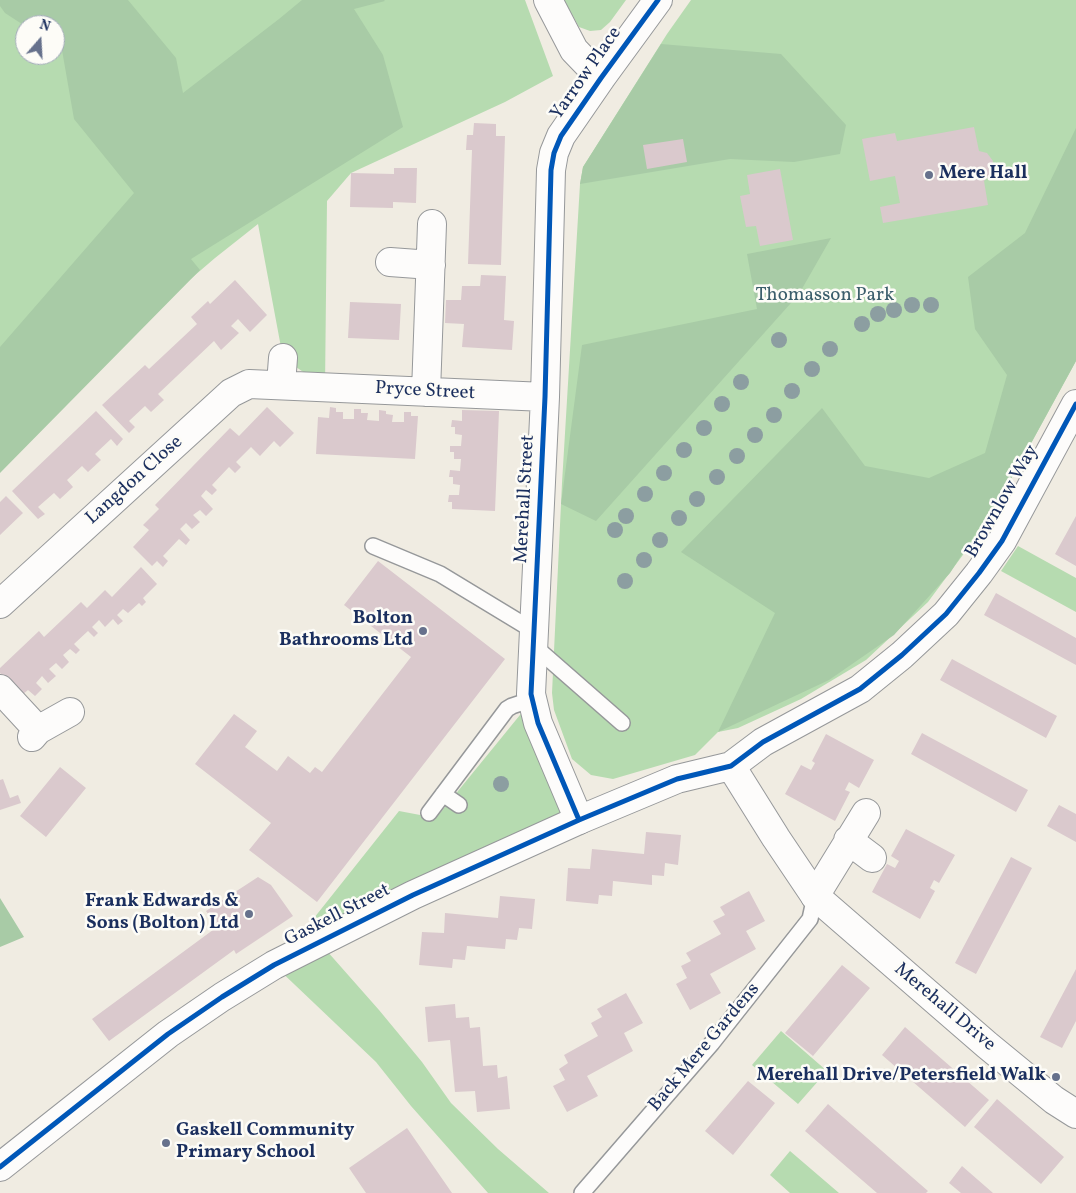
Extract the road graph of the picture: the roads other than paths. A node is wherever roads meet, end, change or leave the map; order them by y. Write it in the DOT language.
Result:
graph roads {
  1 [pos="548,0"];
  2 [pos="658,0"];
  3 [pos="601,78"];
  4 [pos="551,170"];
  5 [pos="432,224"];
  6 [pos="390,262"];
  7 [pos="431,264"];
  8 [pos="283,358"];
  9 [pos="293,385"];
  10 [pos="426,392"];
  11 [pos="545,397"];
  12 [pos="1076,404"];
  13 [pos="373,546"];
  14 [pos="0,604"];
  15 [pos="534,638"];
  16 [pos="0,689"];
  17 [pos="532,700"];
  18 [pos="70,712"];
  19 [pos="622,723"];
  20 [pos="732,766"];
  21 [pos="443,794"];
  22 [pos="459,805"];
  23 [pos="429,813"];
  24 [pos="866,813"];
  25 [pos="579,820"];
  26 [pos="848,840"];
  27 [pos="872,858"];
  28 [pos="815,896"];
  29 [pos="1076,1114"];
  30 [pos="0,1167"];
  31 [pos="582,1193"];
  1 -- 3 [label="street"];
  2 -- 3 [label="street, Yarrow Place"];
  3 -- 4 [label="street, Yarrow Place"];
  4 -- 11 [label="street, Merehall Street"];
  5 -- 7 [label="street"];
  6 -- 7 [label="street"];
  7 -- 10 [label="street"];
  8 -- 9 [label="street"];
  9 -- 10 [label="street, Pryce Street"];
  9 -- 14 [label="street, Langdon Close"];
  10 -- 11 [label="street, Pryce Street"];
  11 -- 15 [label="street, Merehall Street"];
  12 -- 20 [label="street, Brownlow Way"];
  13 -- 15 [label="lane"];
  15 -- 17 [label="street, Merehall Street"];
  15 -- 19 [label="lane"];
  16 -- 18 [label="street"];
  17 -- 21 [label="lane"];
  17 -- 25 [label="street, Merehall Street"];
  20 -- 25 [label="street, Gaskell Street"];
  20 -- 28 [label="street, Merehall Drive"];
  21 -- 22 [label="lane"];
  21 -- 23 [label="lane"];
  24 -- 26 [label="street"];
  25 -- 30 [label="street, Gaskell Street"];
  26 -- 27 [label="street"];
  26 -- 28 [label="street"];
  28 -- 29 [label="street, Merehall Drive"];
  28 -- 31 [label="lane, Back Mere Gardens"];
}
